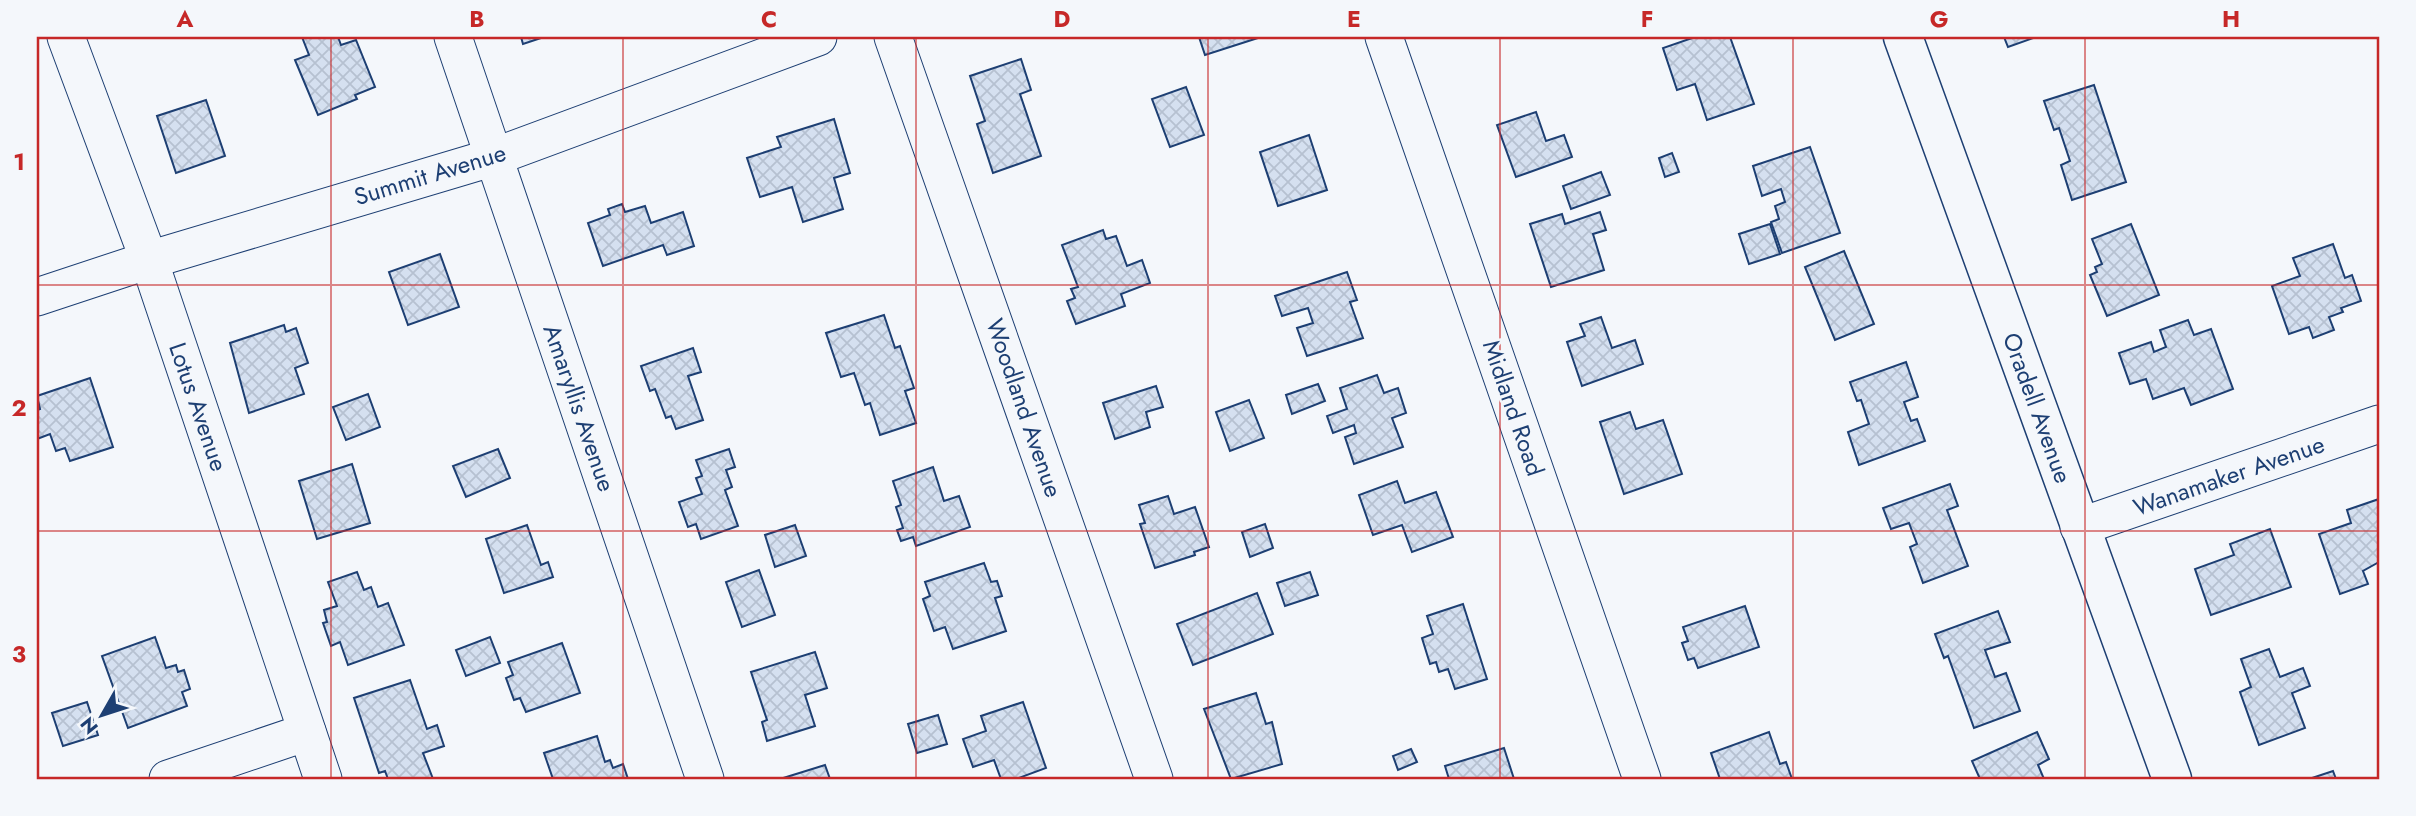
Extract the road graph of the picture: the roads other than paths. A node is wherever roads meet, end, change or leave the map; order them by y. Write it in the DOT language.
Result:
graph roads {
  1 [pos="66,37"];
  2 [pos="453,37"];
  3 [pos="818,37"];
  4 [pos="893,37"];
  5 [pos="1384,37"];
  6 [pos="1903,37"];
  7 [pos="494,157"];
  8 [pos="149,260"];
  9 [pos="37,297"];
  10 [pos="2379,424"];
  11 [pos="2079,527"];
  12 [pos="307,732"];
  13 [pos="168,779"];
  14 [pos="323,779"];
  15 [pos="705,779"];
  16 [pos="1154,779"];
  17 [pos="1643,779"];
  18 [pos="2172,779"];
  1 -- 8 [label="street, Lotus Avenue"];
  2 -- 7 [label="street, Amaryllis Avenue"];
  3 -- 7 [label="street, Summit Avenue"];
  4 -- 16 [label="street, Woodland Avenue"];
  5 -- 17 [label="street, Midland Road"];
  6 -- 11 [label="main road, Oradell Avenue"];
  7 -- 8 [label="street, Summit Avenue"];
  7 -- 15 [label="street, Amaryllis Avenue"];
  8 -- 9 [label="street, Summit Avenue"];
  8 -- 12 [label="street, Lotus Avenue"];
  10 -- 11 [label="street, Wanamaker Avenue"];
  11 -- 18 [label="main road, Oradell Avenue"];
  12 -- 13 [label="street"];
  12 -- 14 [label="street, Lotus Avenue"];
}
